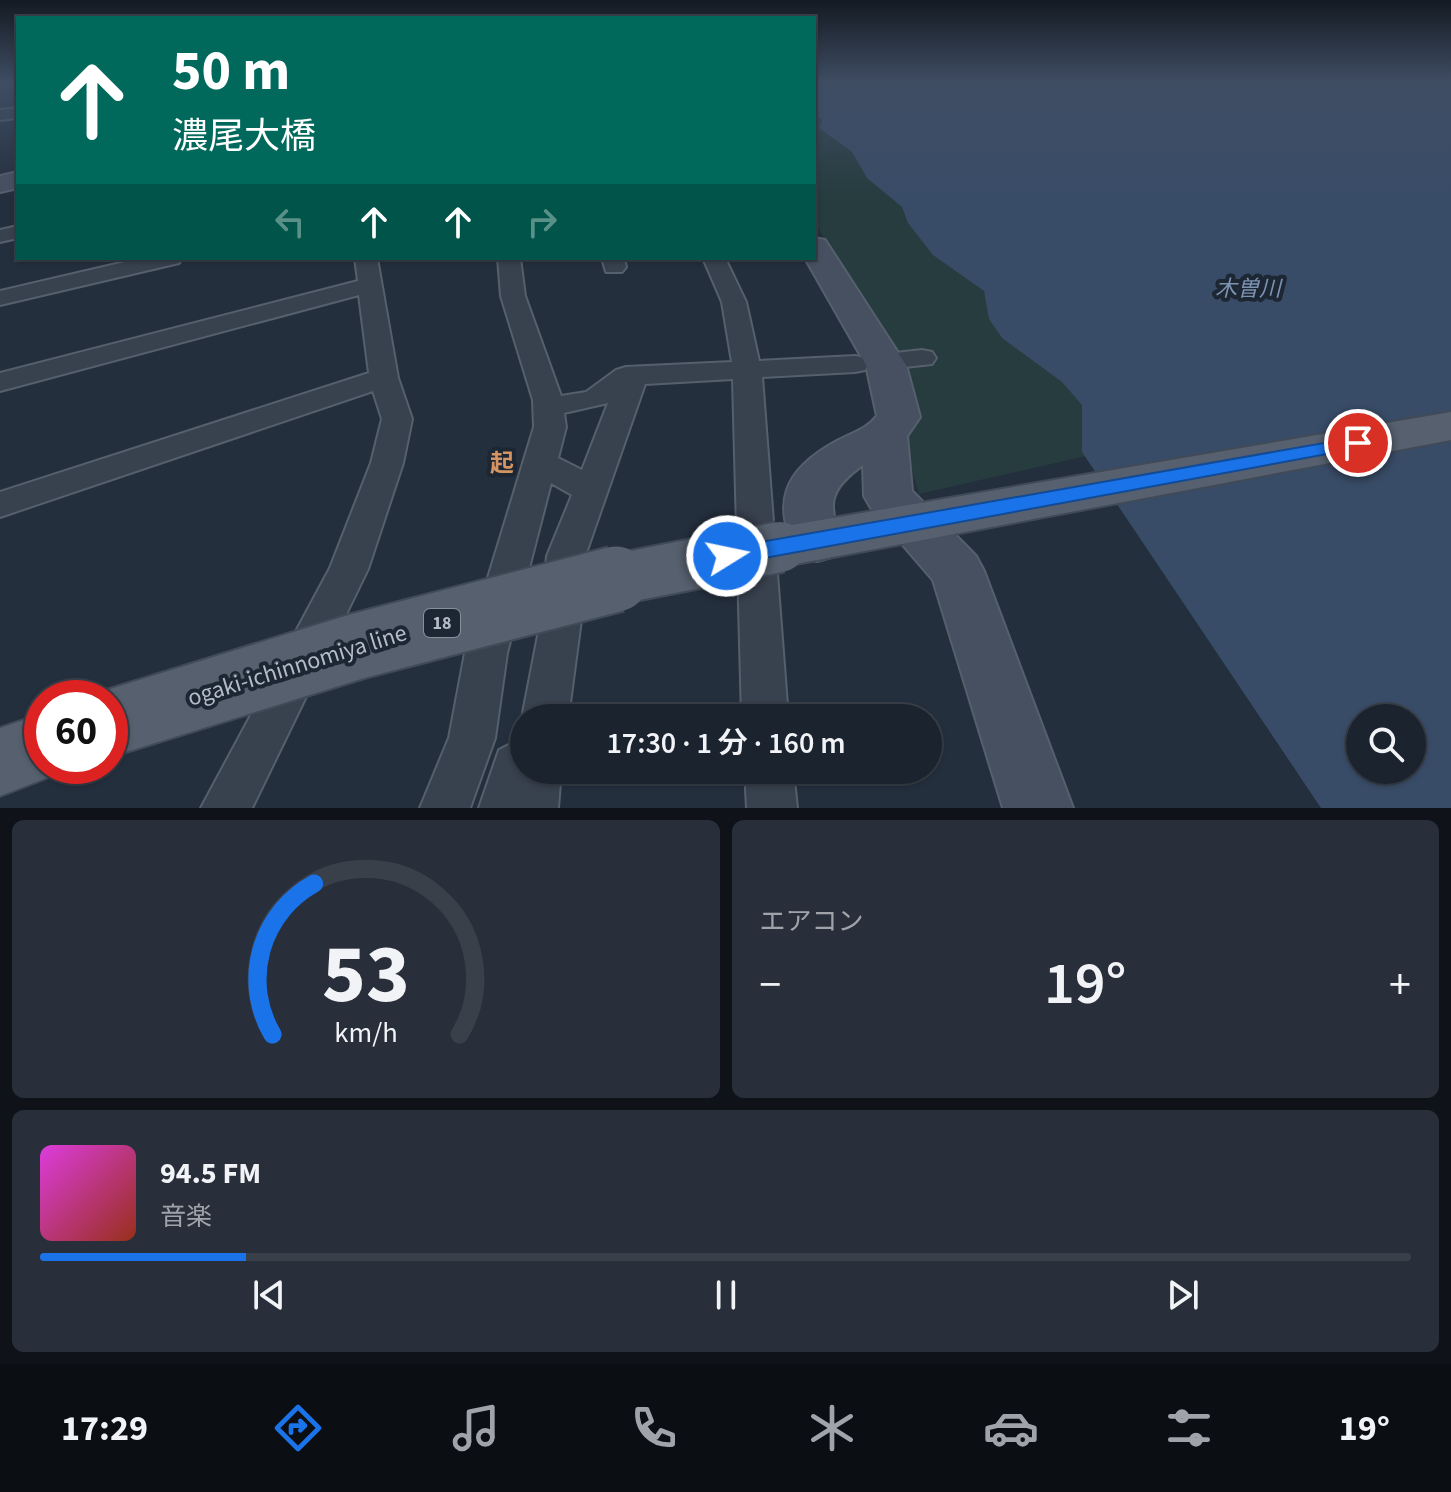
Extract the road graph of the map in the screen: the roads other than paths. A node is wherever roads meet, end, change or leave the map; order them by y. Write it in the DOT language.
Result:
graph roads {
  1 [pos="816,250"];
  2 [pos="162,260"];
  3 [pos="509,260"];
  4 [pos="715,260"];
  5 [pos="368,272"];
  6 [pos="0,298"];
  7 [pos="855,364"];
  8 [pos="747,370"];
  9 [pos="634,375"];
  10 [pos="384,378"];
  11 [pos="0,382"];
  12 [pos="549,407"];
  13 [pos="1451,426"];
  14 [pos="885,436"];
  15 [pos="538,463"];
  16 [pos="590,490"];
  17 [pos="0,505"];
  18 [pos="934,521"];
  19 [pos="798,545"];
  20 [pos="547,704"];
  21 [pos="764,704"];
  22 [pos="128,717"];
  23 [pos="24,753"];
  24 [pos="0,762"];
  25 [pos="511,784"];
  26 [pos="536,784"];
  27 [pos="770,784"];
  28 [pos="226,808"];
  29 [pos="445,808"];
  30 [pos="504,808"];
  31 [pos="533,808"];
  32 [pos="772,808"];
  33 [pos="1038,808"];
  1 -- 14 [label="main road"];
  2 -- 6 [label="street"];
  3 -- 12 [label="street"];
  4 -- 8 [label="street"];
  5 -- 10 [label="street"];
  5 -- 11 [label="street"];
  7 -- 8 [label="street"];
  8 -- 9 [label="street"];
  8 -- 21 [label="street"];
  9 -- 12 [label="street"];
  9 -- 16 [label="street"];
  10 -- 17 [label="street"];
  10 -- 28 [label="street"];
  12 -- 15 [label="street"];
  13 -- 18 [label="main road, 18"];
  14 -- 18 [label="main road"];
  14 -- 19 [label="main road"];
  15 -- 16 [label="street"];
  15 -- 29 [label="street"];
  16 -- 20 [label="street"];
  18 -- 19 [label="main road, ogaki-ichinnomiya line / 18"];
  18 -- 33 [label="main road"];
  19 -- 22 [label="main road, ogaki-ichinnomiya line / 18, bridge"];
  23 -- 24 [label="main road"];
  25 -- 30 [label="street"];
  26 -- 31 [label="street"];
  27 -- 32 [label="street"];
}
